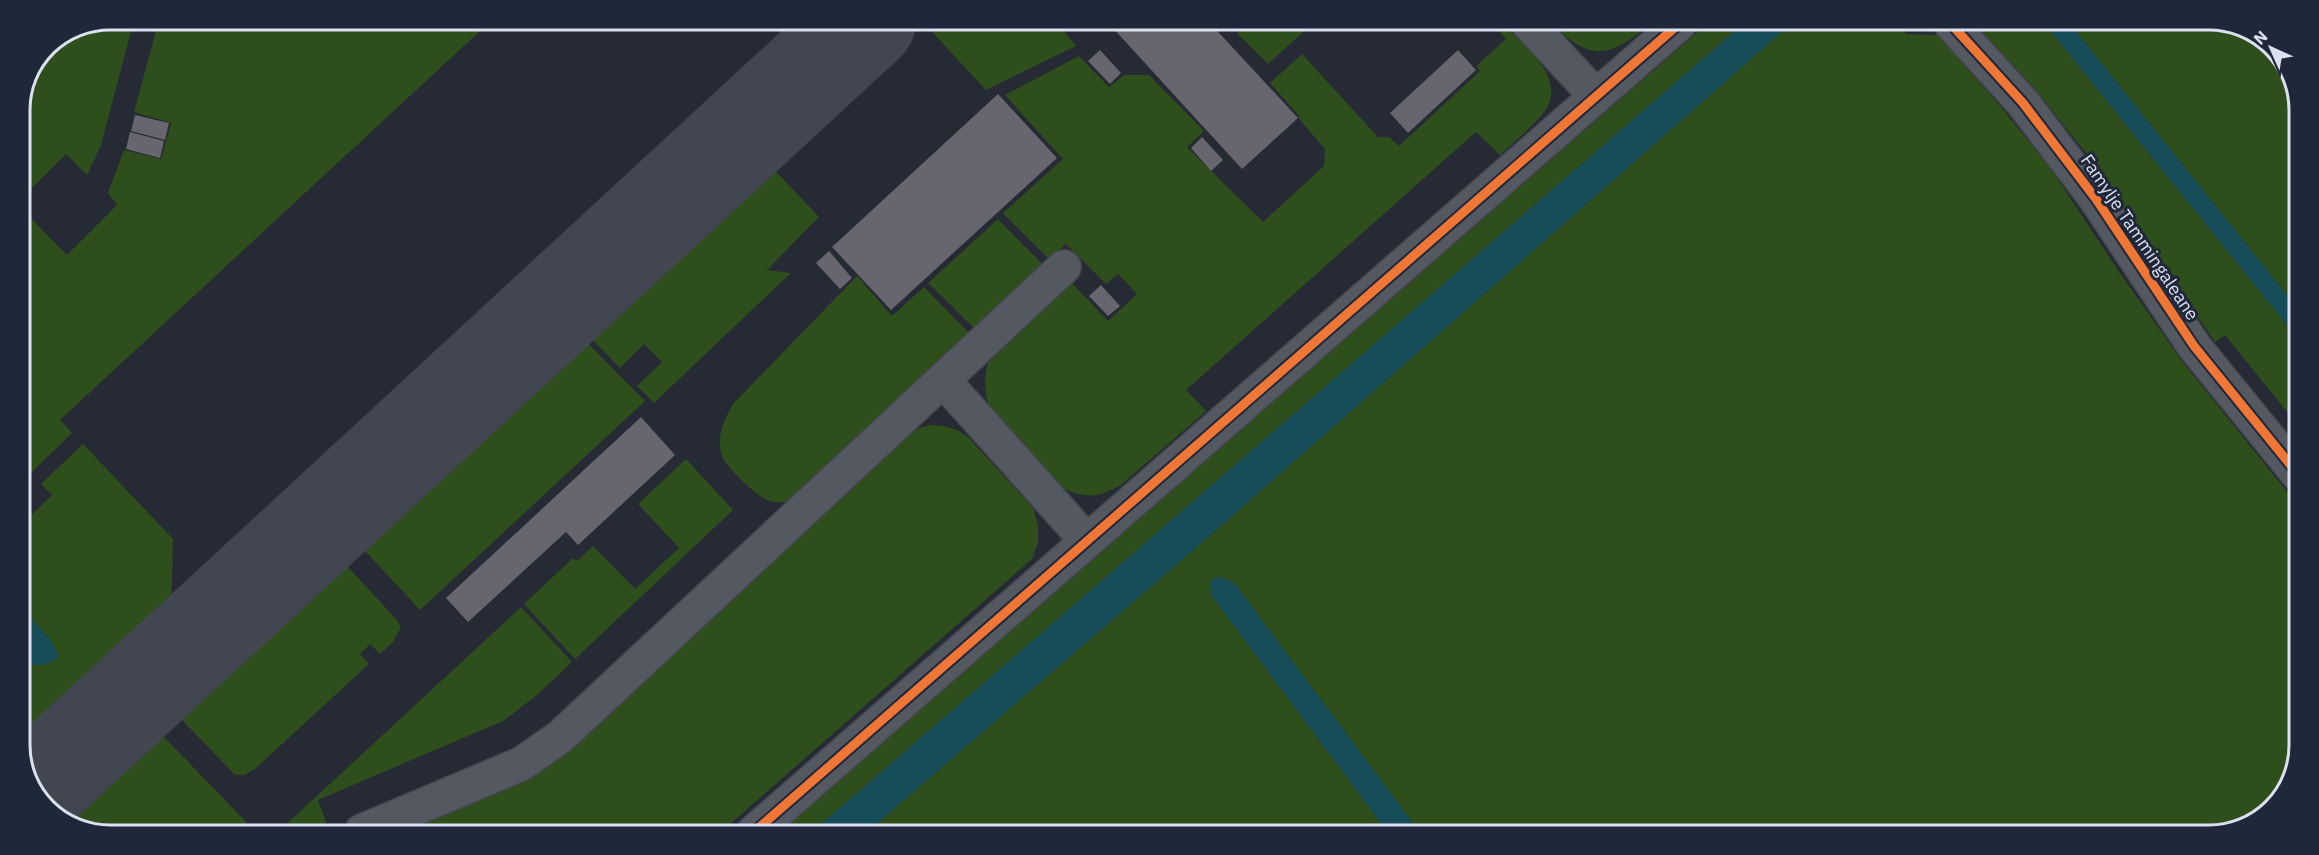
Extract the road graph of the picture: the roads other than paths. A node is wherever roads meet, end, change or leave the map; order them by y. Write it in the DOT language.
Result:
graph roads {
  1 [pos="1535,30"];
  2 [pos="1672,30"];
  3 [pos="1956,30"];
  4 [pos="1596,96"];
  5 [pos="1064,267"];
  6 [pos="943,380"];
  7 [pos="2289,463"];
  8 [pos="1087,541"];
  9 [pos="376,825"];
  10 [pos="762,825"];
  1 -- 4 [label="street"];
  2 -- 4 [label="street"];
  3 -- 7 [label="street, Famylje Tammingaleane"];
  4 -- 8 [label="street"];
  5 -- 6 [label="street"];
  6 -- 8 [label="street"];
  6 -- 9 [label="street"];
  8 -- 10 [label="street"];
}
